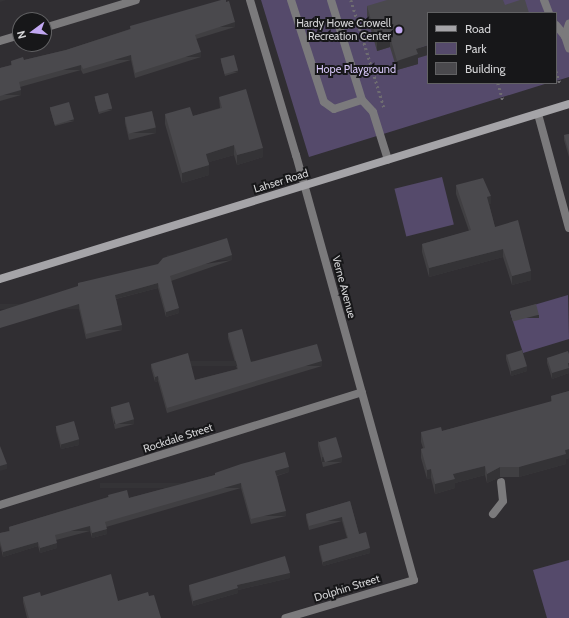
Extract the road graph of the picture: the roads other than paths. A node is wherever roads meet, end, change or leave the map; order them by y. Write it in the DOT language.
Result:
graph roads {
  1 [pos="136,0"];
  2 [pos="250,0"];
  3 [pos="291,0"];
  4 [pos="331,0"];
  5 [pos="544,0"];
  6 [pos="549,12"];
  7 [pos="569,24"];
  8 [pos="52,26"];
  9 [pos="557,26"];
  10 [pos="565,36"];
  11 [pos="12,37"];
  12 [pos="0,41"];
  13 [pos="569,48"];
  14 [pos="362,100"];
  15 [pos="569,104"];
  16 [pos="538,114"];
  17 [pos="388,160"];
  18 [pos="305,186"];
  19 [pos="569,228"];
  20 [pos="0,279"];
  21 [pos="362,392"];
  22 [pos="501,482"];
  23 [pos="0,505"];
  24 [pos="493,514"];
  25 [pos="414,580"];
  26 [pos="287,618"];
  1 -- 8 [label="street"];
  2 -- 18 [label="street, Verne Avenue"];
  3 -- 14 [label="street"];
  4 -- 14 [label="street"];
  5 -- 6 [label="street"];
  7 -- 10 [label="street"];
  9 -- 10 [label="street"];
  10 -- 13 [label="street"];
  11 -- 12 [label="street"];
  14 -- 17 [label="street"];
  15 -- 16 [label="main road, Lahser Road"];
  16 -- 17 [label="main road, Lahser Road"];
  16 -- 19 [label="street"];
  17 -- 18 [label="main road, Lahser Road"];
  18 -- 20 [label="main road, Lahser Road"];
  18 -- 21 [label="street, Verne Avenue"];
  21 -- 23 [label="street, Rockdale Street"];
  21 -- 25 [label="street, Verne Avenue"];
  22 -- 24 [label="street"];
  25 -- 26 [label="street, Dolphin Street"];
}
